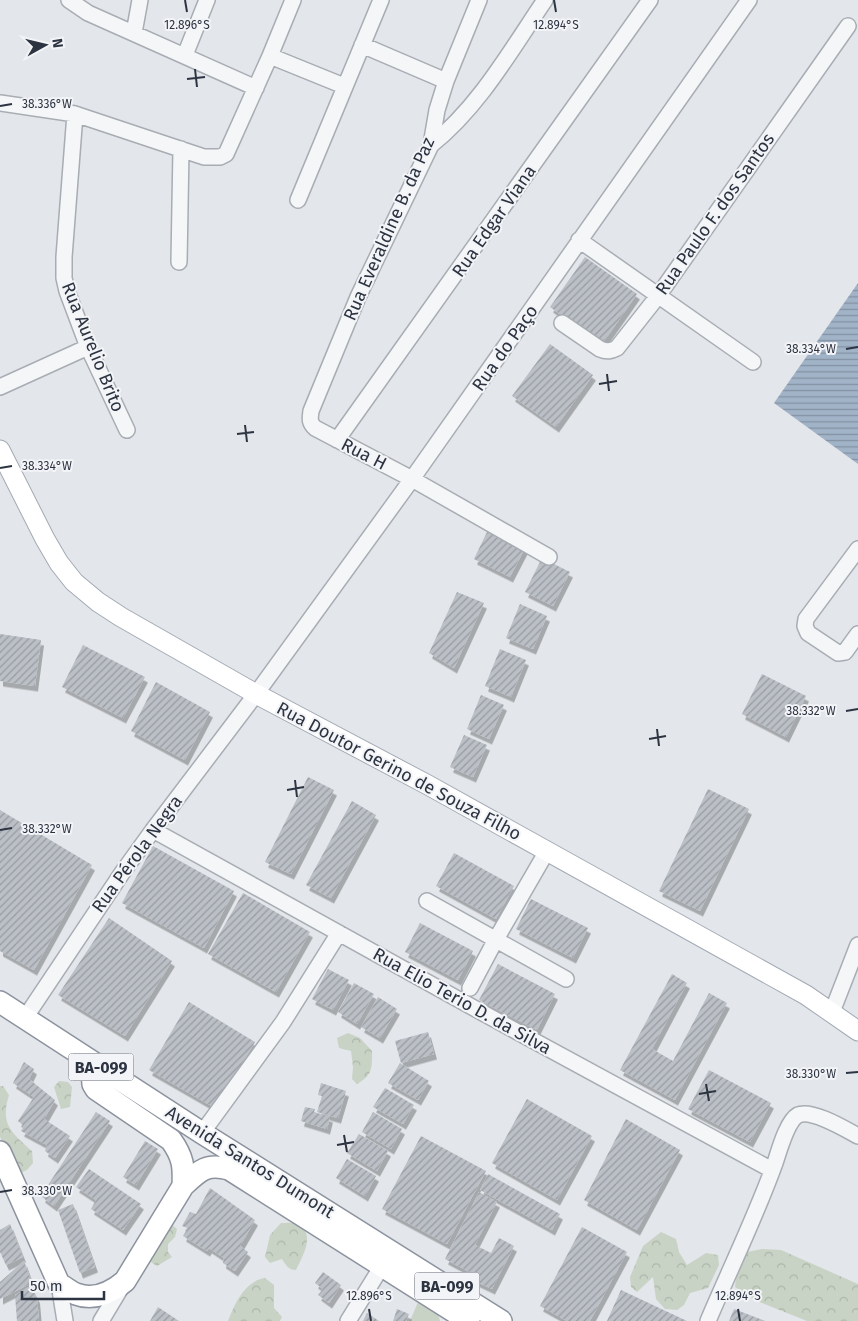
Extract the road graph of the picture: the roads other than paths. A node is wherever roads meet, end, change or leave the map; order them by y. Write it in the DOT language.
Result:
graph roads {
  1 [pos="69,0"];
  2 [pos="140,0"];
  3 [pos="207,0"];
  4 [pos="293,0"];
  5 [pos="381,0"];
  6 [pos="479,0"];
  7 [pos="545,0"];
  8 [pos="650,0"];
  9 [pos="749,0"];
  10 [pos="848,26"];
  11 [pos="134,33"];
  12 [pos="362,45"];
  13 [pos="185,55"];
  14 [pos="270,56"];
  15 [pos="446,81"];
  16 [pos="344,86"];
  17 [pos="256,88"];
  18 [pos="0,103"];
  19 [pos="76,114"];
  20 [pos="431,145"];
  21 [pos="181,149"];
  22 [pos="298,200"];
  23 [pos="579,240"];
  24 [pos="179,262"];
  25 [pos="658,296"];
  26 [pos="562,323"];
  27 [pos="88,347"];
  28 [pos="753,362"];
  29 [pos="0,387"];
  30 [pos="315,428"];
  31 [pos="127,430"];
  32 [pos="337,440"];
  33 [pos="0,450"];
  34 [pos="412,479"];
  35 [pos="858,549"];
  36 [pos="549,557"];
  37 [pos="858,634"];
  38 [pos="256,694"];
  39 [pos="153,830"];
  40 [pos="548,851"];
  41 [pos="427,902"];
  42 [pos="339,933"];
  43 [pos="495,941"];
  44 [pos="858,945"];
  45 [pos="566,979"];
  46 [pos="470,988"];
  47 [pos="0,1002"];
  48 [pos="832,1012"];
  49 [pos="25,1018"];
  50 [pos="858,1031"];
  51 [pos="91,1061"];
  52 [pos="202,1133"];
  53 [pos="858,1136"];
  54 [pos="0,1152"];
  55 [pos="772,1170"];
  56 [pos="183,1186"];
  57 [pos="382,1266"];
  58 [pos="125,1281"];
  59 [pos="59,1284"];
  60 [pos="65,1321"];
  61 [pos="101,1321"];
  62 [pos="348,1321"];
  63 [pos="469,1321"];
  64 [pos="501,1321"];
  65 [pos="708,1321"];
  1 -- 11 [label="street"];
  2 -- 11 [label="street"];
  3 -- 13 [label="street"];
  4 -- 14 [label="street"];
  5 -- 12 [label="street"];
  6 -- 15 [label="street, Rua Everaldine B. da Paz"];
  7 -- 20 [label="street"];
  8 -- 32 [label="street, Rua Edgar Viana"];
  9 -- 23 [label="street, Rua do Paço"];
  10 -- 25 [label="street, Rua Paulo F. dos Santos"];
  11 -- 13 [label="street"];
  12 -- 15 [label="street"];
  12 -- 16 [label="street"];
  13 -- 17 [label="street"];
  14 -- 16 [label="street"];
  14 -- 17 [label="street"];
  15 -- 20 [label="street, Rua Everaldine B. da Paz"];
  16 -- 22 [label="street"];
  17 -- 21 [label="street"];
  18 -- 19 [label="street"];
  19 -- 21 [label="street"];
  19 -- 27 [label="street, Rua Aurelio Brito"];
  20 -- 30 [label="street, Rua Everaldine B. da Paz"];
  21 -- 24 [label="street"];
  23 -- 25 [label="street"];
  23 -- 34 [label="street, Rua do Paço"];
  25 -- 26 [label="street, Rua Paulo F. dos Santos"];
  25 -- 28 [label="street"];
  27 -- 29 [label="street"];
  27 -- 31 [label="street, Rua Aurelio Brito"];
  30 -- 32 [label="street, Rua H"];
  32 -- 34 [label="street, Rua H"];
  33 -- 38 [label="main road, Rua Doutor Gerino de Souza Filho"];
  34 -- 36 [label="street, Rua H"];
  34 -- 38 [label="street, Rua do Paço"];
  35 -- 37 [label="street"];
  38 -- 39 [label="street, Rua Pérola Negra"];
  38 -- 40 [label="main road, Rua Doutor Gerino de Souza Filho"];
  39 -- 42 [label="street, Rua Elio Terio D. da Silva"];
  39 -- 49 [label="street, Rua Pérola Negra"];
  40 -- 43 [label="street"];
  40 -- 48 [label="main road, Rua Doutor Gerino de Souza Filho"];
  41 -- 43 [label="street"];
  42 -- 52 [label="street"];
  42 -- 55 [label="street, Rua Elio Terio D. da Silva"];
  43 -- 45 [label="street"];
  43 -- 46 [label="street"];
  44 -- 48 [label="street"];
  47 -- 49 [label="highway, Avenida Santos Dumont / BA-099"];
  48 -- 50 [label="main road, Rua Doutor Gerino de Souza Filho"];
  49 -- 51 [label="highway, Avenida Santos Dumont / BA-099"];
  51 -- 52 [label="highway, Avenida Santos Dumont / BA-099"];
  51 -- 56 [label="highway"];
  52 -- 64 [label="highway, Avenida Santos Dumont / BA-099"];
  53 -- 55 [label="street"];
  54 -- 59 [label="highway"];
  55 -- 65 [label="street"];
  56 -- 57 [label="highway, Avenida Santos Dumont / BA-099"];
  56 -- 58 [label="highway, Avenida Santos Dumont / BA-099"];
  57 -- 62 [label="street"];
  57 -- 63 [label="highway, Avenida Santos Dumont / BA-099"];
  58 -- 59 [label="highway, Avenida Santos Dumont / BA-099"];
  58 -- 61 [label="street"];
  59 -- 60 [label="street"];
}
